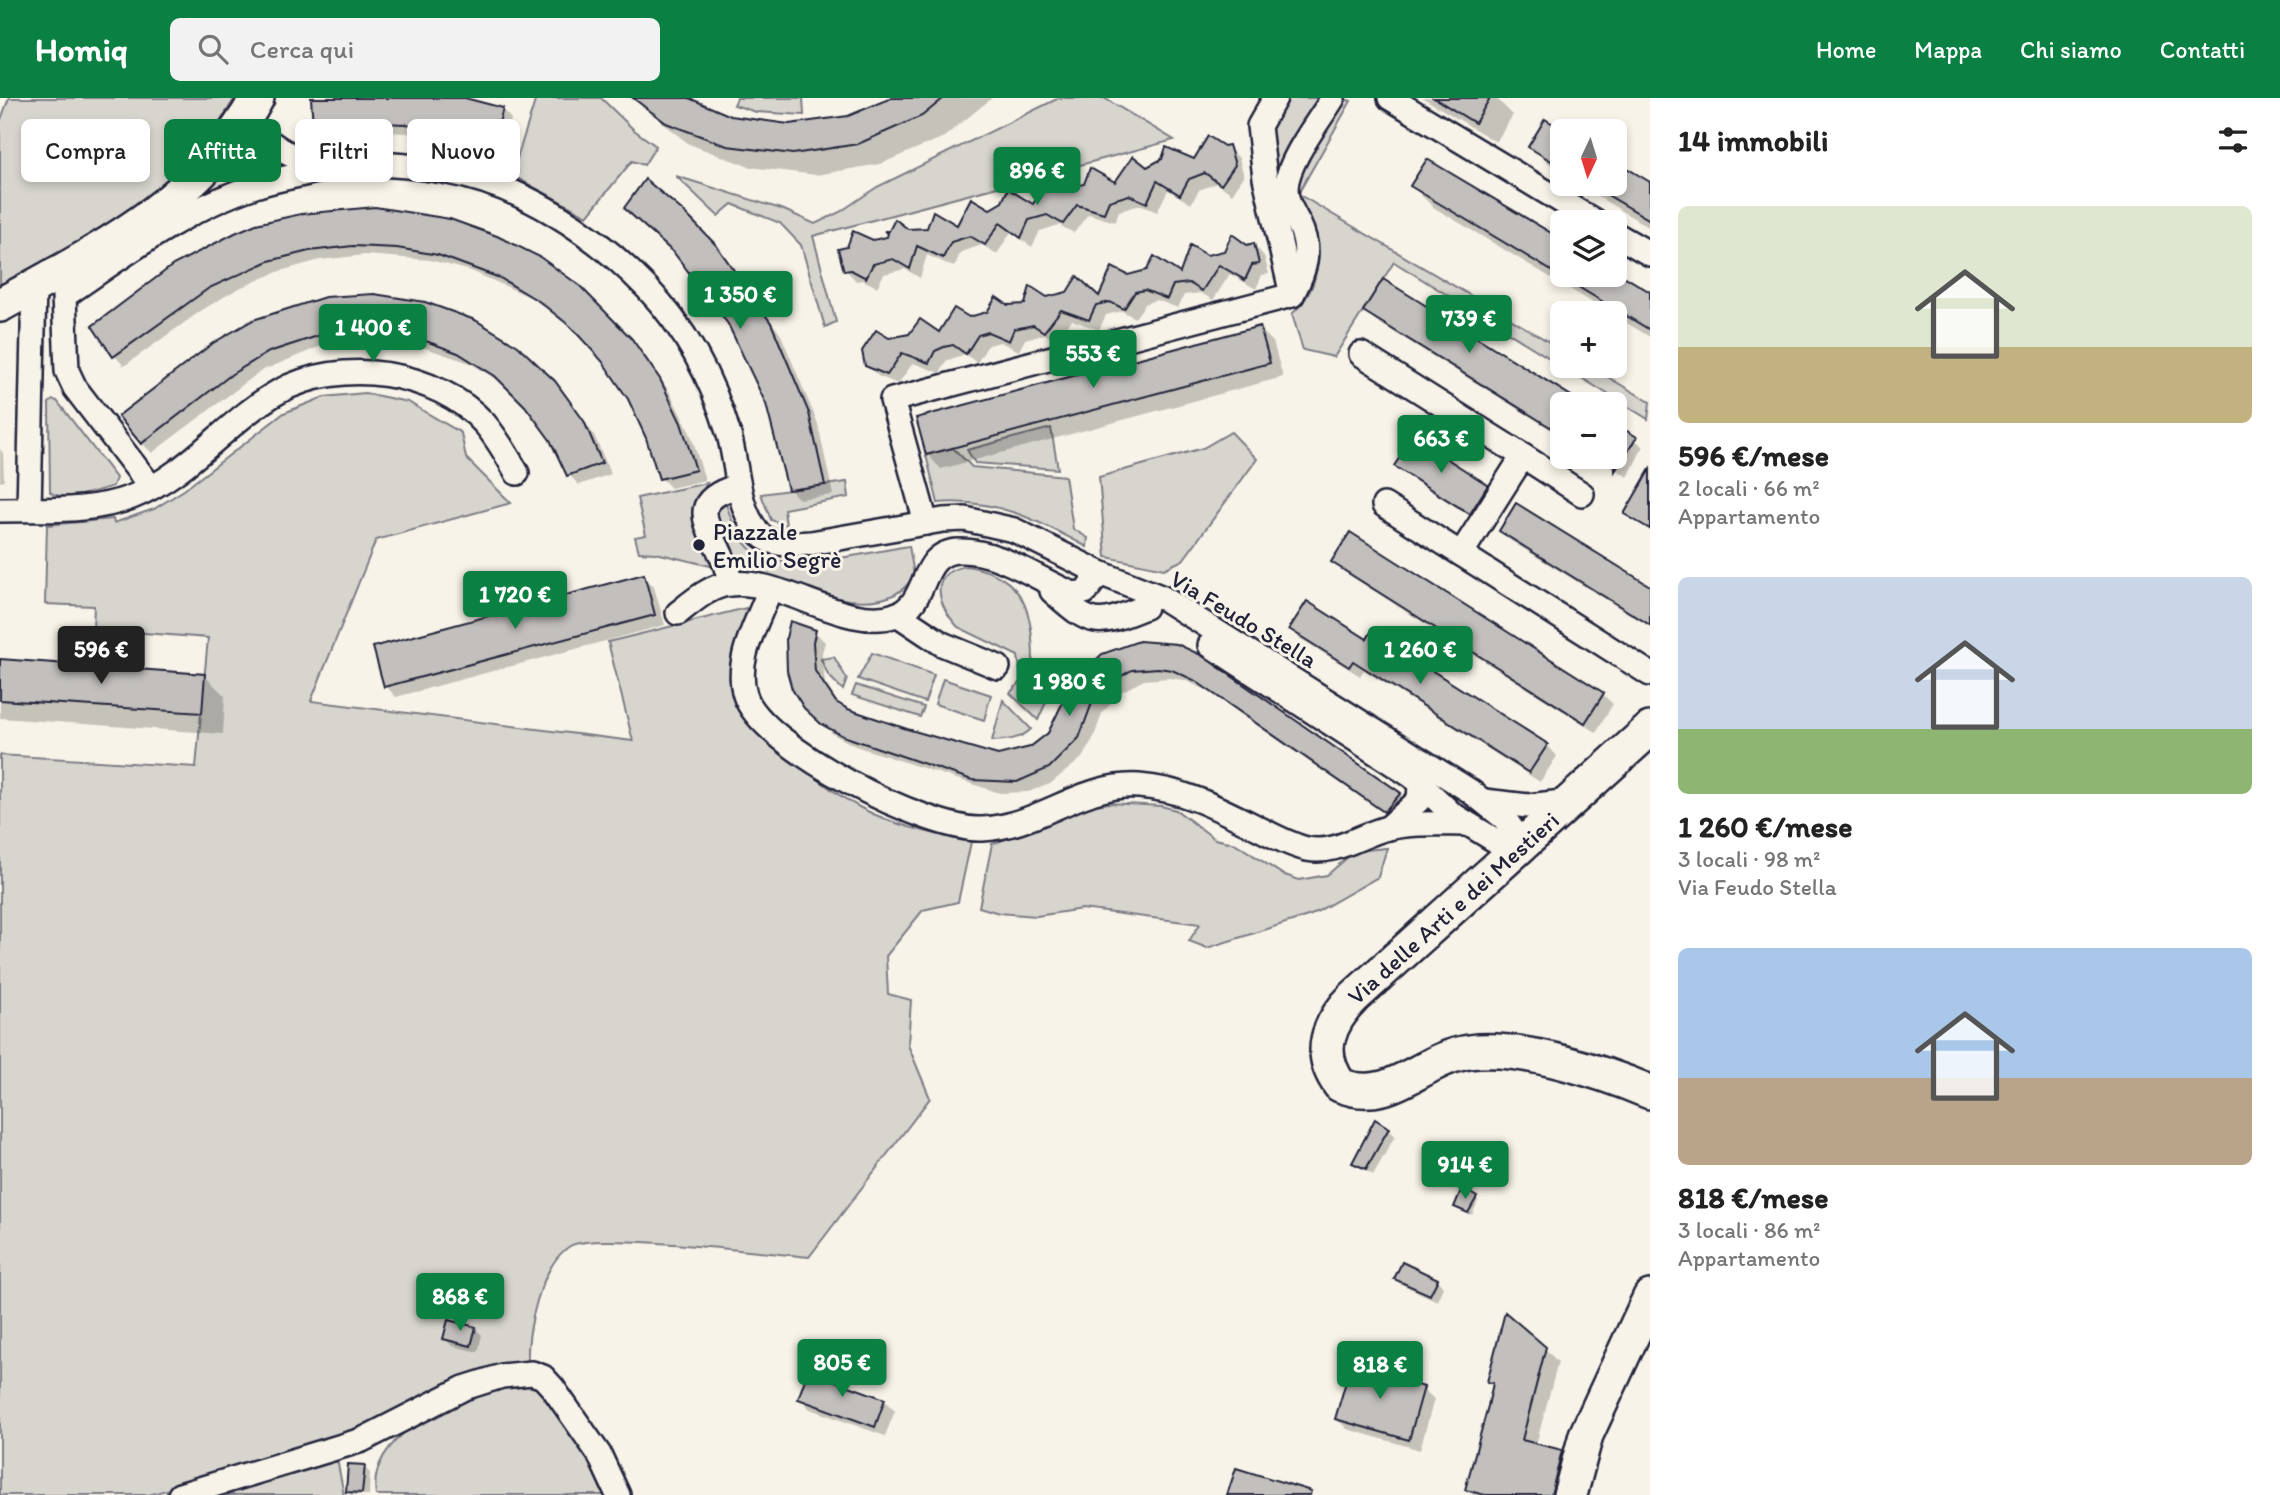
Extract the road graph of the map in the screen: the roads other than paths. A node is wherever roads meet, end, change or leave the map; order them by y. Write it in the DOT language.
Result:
graph roads {
  1 [pos="1276,98"];
  2 [pos="1333,98"];
  3 [pos="1390,98"];
  4 [pos="251,110"];
  5 [pos="295,156"];
  6 [pos="393,166"];
  7 [pos="295,176"];
  8 [pos="1576,210"];
  9 [pos="1627,241"];
  10 [pos="1650,254"];
  11 [pos="49,291"];
  12 [pos="1292,295"];
  13 [pos="0,305"];
  14 [pos="1361,354"];
  15 [pos="1523,456"];
  16 [pos="517,473"];
  17 [pos="739,485"];
  18 [pos="151,487"];
  19 [pos="1582,494"];
  20 [pos="1384,505"];
  21 [pos="29,509"];
  22 [pos="0,510"];
  23 [pos="926,523"];
  24 [pos="1461,554"];
  25 [pos="1100,573"];
  26 [pos="1042,581"];
  27 [pos="730,584"];
  28 [pos="770,589"];
  29 [pos="1145,607"];
  30 [pos="678,613"];
  31 [pos="897,614"];
  32 [pos="998,667"];
  33 [pos="1650,674"];
  34 [pos="1650,729"];
  35 [pos="1420,785"];
  36 [pos="1571,801"];
  37 [pos="1487,805"];
  38 [pos="1467,824"];
  39 [pos="1388,828"];
  40 [pos="1518,848"];
  41 [pos="1650,1093"];
  42 [pos="1650,1297"];
  43 [pos="180,1495"];
  44 [pos="618,1495"];
  45 [pos="1570,1495"];
  1 -- 12 [label="street"];
  2 -- 12 [label="street"];
  3 -- 8 [label="street"];
  4 -- 5 [label="street"];
  4 -- 11 [label="street"];
  6 -- 17 [label="street, Via Feudo Stella"];
  7 -- 11 [label="street"];
  9 -- 10 [label="street"];
  11 -- 13 [label="street"];
  11 -- 18 [label="street"];
  11 -- 21 [label="street"];
  12 -- 23 [label="street"];
  14 -- 15 [label="street"];
  15 -- 19 [label="street"];
  15 -- 24 [label="street"];
  16 -- 18 [label="street"];
  17 -- 23 [label="street, Via Feudo Stella"];
  17 -- 27 [label="street"];
  18 -- 21 [label="street"];
  20 -- 24 [label="street"];
  21 -- 22 [label="street"];
  23 -- 25 [label="street, Via Feudo Stella"];
  24 -- 33 [label="street"];
  25 -- 26 [label="street"];
  25 -- 29 [label="street, Via Feudo Stella"];
  25 -- 37 [label="street, Via Feudo Stella"];
  26 -- 29 [label="street"];
  26 -- 31 [label="street"];
  27 -- 28 [label="street"];
  27 -- 30 [label="street"];
  28 -- 31 [label="street"];
  28 -- 39 [label="street"];
  29 -- 35 [label="street, Via Feudo Stella"];
  31 -- 32 [label="street"];
  34 -- 36 [label="street, Via delle Arti e dei Mestieri"];
  35 -- 38 [label="street, Via Feudo Stella"];
  35 -- 39 [label="street"];
  36 -- 37 [label="street"];
  36 -- 40 [label="street, Via delle Arti e dei Mestieri"];
  37 -- 38 [label="street"];
  37 -- 38 [label="street"];
  37 -- 40 [label="street, Via Feudo Stella"];
  38 -- 39 [label="street"];
  38 -- 40 [label="street, Via Feudo Stella"];
  40 -- 41 [label="street, Via delle Arti e dei Mestieri"];
  42 -- 45 [label="street"];
  43 -- 44 [label="street"];
}
